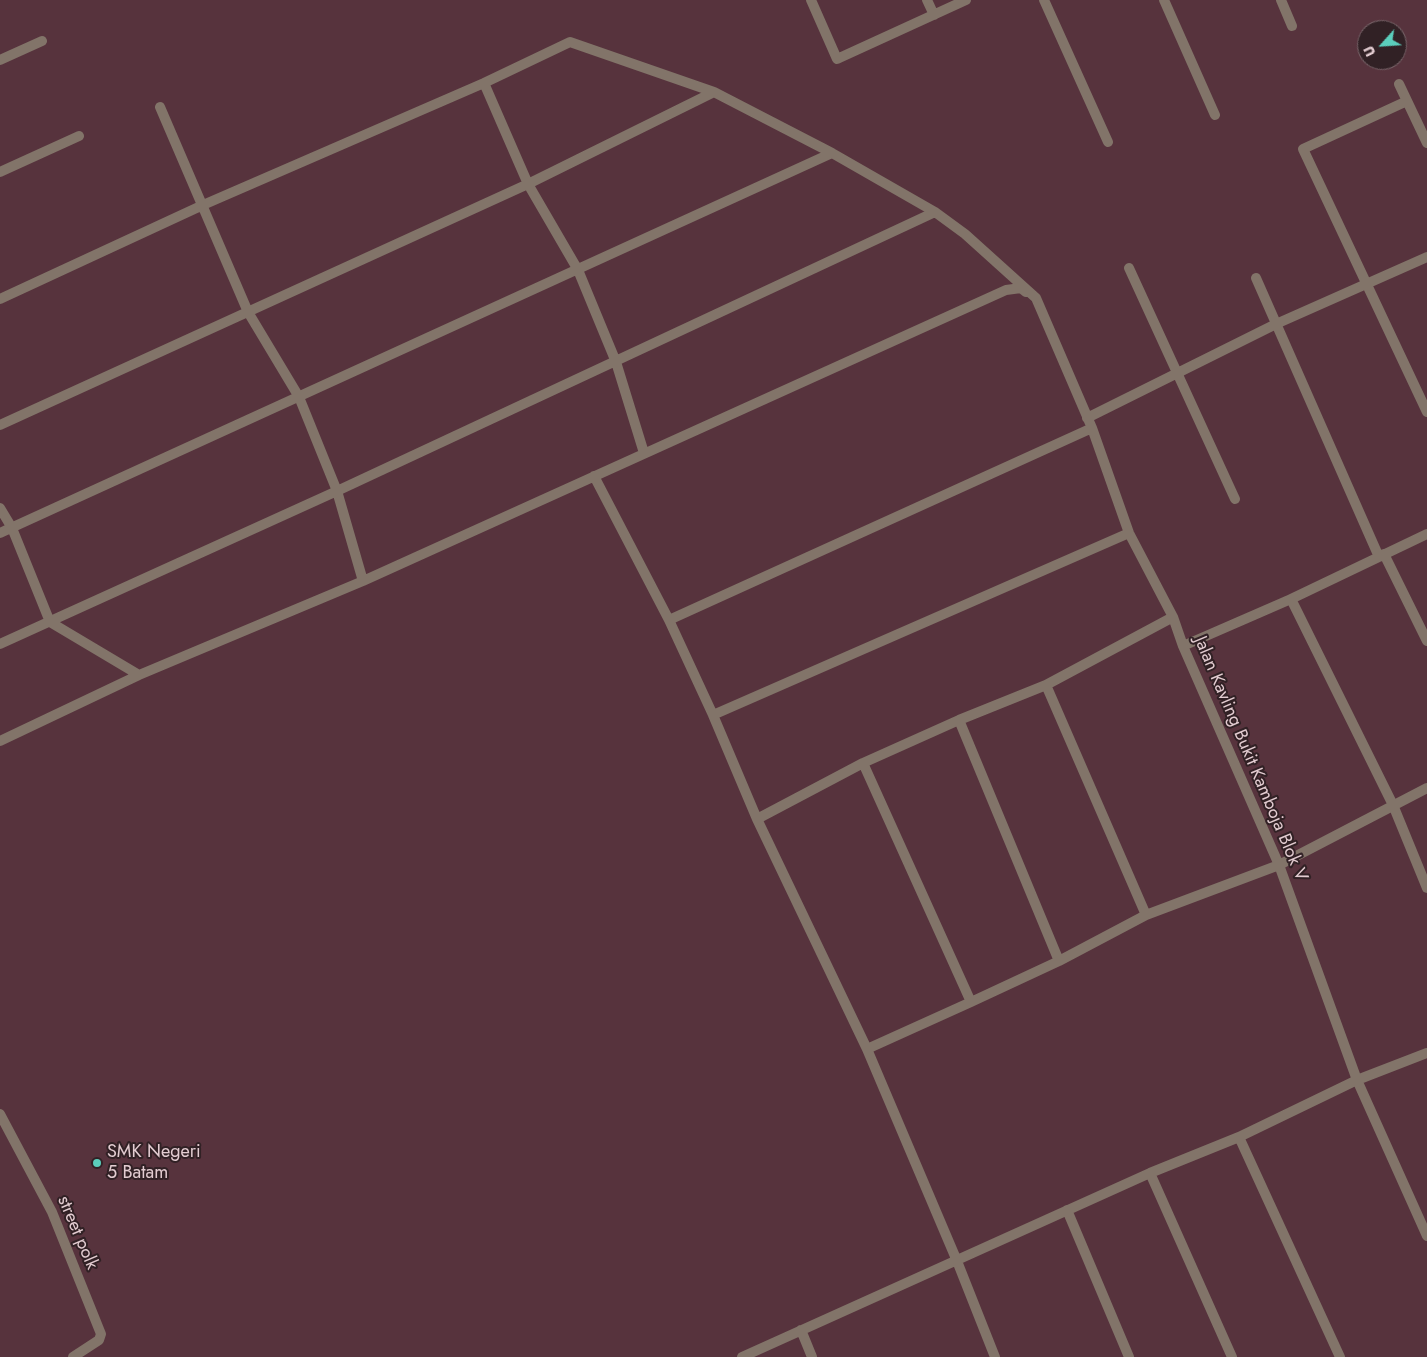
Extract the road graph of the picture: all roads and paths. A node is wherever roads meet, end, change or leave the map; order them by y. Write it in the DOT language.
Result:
graph roads {
  1 [pos="811,0"];
  2 [pos="927,0"];
  3 [pos="966,0"];
  4 [pos="1044,0"];
  5 [pos="1164,0"];
  6 [pos="1281,0"];
  7 [pos="934,15"];
  8 [pos="1292,26"];
  9 [pos="42,41"];
  10 [pos="0,60"];
  11 [pos="484,83"];
  12 [pos="1399,84"];
  13 [pos="714,92"];
  14 [pos="1408,101"];
  15 [pos="160,107"];
  16 [pos="1215,115"];
  17 [pos="79,136"];
  18 [pos="1108,142"];
  19 [pos="1427,143"];
  20 [pos="832,153"];
  21 [pos="0,172"];
  22 [pos="528,184"];
  23 [pos="202,205"];
  24 [pos="935,212"];
  25 [pos="1427,257"];
  26 [pos="1129,268"];
  27 [pos="578,270"];
  28 [pos="1256,278"];
  29 [pos="1367,284"];
  30 [pos="0,298"];
  31 [pos="1036,298"];
  32 [pos="248,312"];
  33 [pos="1276,324"];
  34 [pos="616,362"];
  35 [pos="1177,373"];
  36 [pos="298,397"];
  37 [pos="1427,412"];
  38 [pos="1088,418"];
  39 [pos="0,425"];
  40 [pos="1092,428"];
  41 [pos="644,453"];
  42 [pos="594,476"];
  43 [pos="337,491"];
  44 [pos="1234,499"];
  45 [pos="0,508"];
  46 [pos="12,528"];
  47 [pos="0,533"];
  48 [pos="1129,533"];
  49 [pos="1427,534"];
  50 [pos="1382,556"];
  51 [pos="363,582"];
  52 [pos="1291,599"];
  53 [pos="1172,617"];
  54 [pos="669,620"];
  55 [pos="50,622"];
  56 [pos="1427,641"];
  57 [pos="0,644"];
  58 [pos="1183,646"];
  59 [pos="139,675"];
  60 [pos="1046,685"];
  61 [pos="713,715"];
  62 [pos="959,720"];
  63 [pos="0,741"];
  64 [pos="863,763"];
  65 [pos="1427,788"];
  66 [pos="1393,805"];
  67 [pos="757,819"];
  68 [pos="1279,865"];
  69 [pos="1427,888"];
  70 [pos="1146,915"];
  71 [pos="1059,961"];
  72 [pos="971,1002"];
  73 [pos="866,1049"];
  74 [pos="1427,1053"];
  75 [pos="1357,1080"];
  76 [pos="0,1114"];
  77 [pos="1239,1137"];
  78 [pos="1150,1173"];
  79 [pos="1068,1210"];
  80 [pos="1427,1236"];
  81 [pos="957,1261"];
  82 [pos="801,1330"];
  83 [pos="73,1357"];
  84 [pos="742,1357"];
  85 [pos="812,1357"];
  86 [pos="995,1357"];
  87 [pos="1129,1357"];
  88 [pos="1232,1357"];
  89 [pos="1340,1357"];
  1 -- 7 [label="street"];
  2 -- 7 [label="street"];
  3 -- 7 [label="street"];
  4 -- 18 [label="street"];
  5 -- 16 [label="street"];
  6 -- 8 [label="street"];
  9 -- 10 [label="street"];
  11 -- 13 [label="street"];
  11 -- 22 [label="street"];
  11 -- 23 [label="street"];
  12 -- 14 [label="street"];
  13 -- 20 [label="street"];
  13 -- 22 [label="street"];
  14 -- 19 [label="street"];
  14 -- 29 [label="street"];
  15 -- 23 [label="street"];
  17 -- 21 [label="street"];
  20 -- 24 [label="street"];
  20 -- 27 [label="street"];
  22 -- 27 [label="street"];
  22 -- 32 [label="street"];
  23 -- 30 [label="street"];
  23 -- 32 [label="street"];
  24 -- 31 [label="street"];
  24 -- 34 [label="street"];
  25 -- 29 [label="street"];
  26 -- 35 [label="street"];
  27 -- 34 [label="street"];
  27 -- 36 [label="street"];
  28 -- 33 [label="street"];
  29 -- 33 [label="street"];
  29 -- 37 [label="street"];
  31 -- 38 [label="street, Jalan Kavling Bukit Kamboja Blok V"];
  31 -- 41 [label="street"];
  32 -- 36 [label="street"];
  32 -- 39 [label="street"];
  33 -- 35 [label="street"];
  33 -- 50 [label="street"];
  34 -- 41 [label="street"];
  34 -- 43 [label="street"];
  35 -- 38 [label="street"];
  35 -- 44 [label="street"];
  36 -- 43 [label="street"];
  36 -- 46 [label="street"];
  38 -- 40 [label="street, Jalan Kavling Bukit Kamboja Blok V"];
  40 -- 48 [label="street, Jalan Kavling Bukit Kamboja Blok V"];
  40 -- 54 [label="street"];
  41 -- 42 [label="street"];
  42 -- 51 [label="street"];
  42 -- 54 [label="street"];
  43 -- 51 [label="street"];
  43 -- 55 [label="street"];
  45 -- 46 [label="street"];
  46 -- 47 [label="street"];
  46 -- 55 [label="street"];
  48 -- 53 [label="street, Jalan Kavling Bukit Kamboja Blok V"];
  48 -- 61 [label="street"];
  49 -- 50 [label="street"];
  50 -- 52 [label="street"];
  50 -- 56 [label="street"];
  51 -- 59 [label="street"];
  52 -- 58 [label="street"];
  52 -- 66 [label="street"];
  53 -- 58 [label="street, Jalan Kavling Bukit Kamboja Blok V"];
  53 -- 60 [label="street"];
  54 -- 61 [label="street"];
  55 -- 57 [label="street"];
  55 -- 59 [label="street"];
  58 -- 68 [label="street, Jalan Kavling Bukit Kamboja Blok V"];
  59 -- 63 [label="street"];
  60 -- 62 [label="street"];
  60 -- 70 [label="street"];
  61 -- 67 [label="street"];
  62 -- 64 [label="street"];
  62 -- 71 [label="street"];
  64 -- 67 [label="street"];
  64 -- 72 [label="street"];
  65 -- 66 [label="street"];
  66 -- 68 [label="street"];
  66 -- 69 [label="street"];
  67 -- 73 [label="street"];
  68 -- 70 [label="street"];
  68 -- 75 [label="street, Jalan Kavling Bukit Kamboja Blok V"];
  70 -- 71 [label="street"];
  71 -- 72 [label="street"];
  72 -- 73 [label="street"];
  73 -- 81 [label="street"];
  74 -- 75 [label="street"];
  75 -- 77 [label="street"];
  75 -- 80 [label="street, Jalan Kavling Bukit Kamboja Blok V"];
  76 -- 83 [label="street, street polk"];
  77 -- 78 [label="street"];
  77 -- 89 [label="street"];
  78 -- 79 [label="street"];
  78 -- 88 [label="street"];
  79 -- 81 [label="street"];
  79 -- 87 [label="street"];
  81 -- 82 [label="street"];
  81 -- 86 [label="street"];
  82 -- 84 [label="street"];
  82 -- 85 [label="street"];
}
